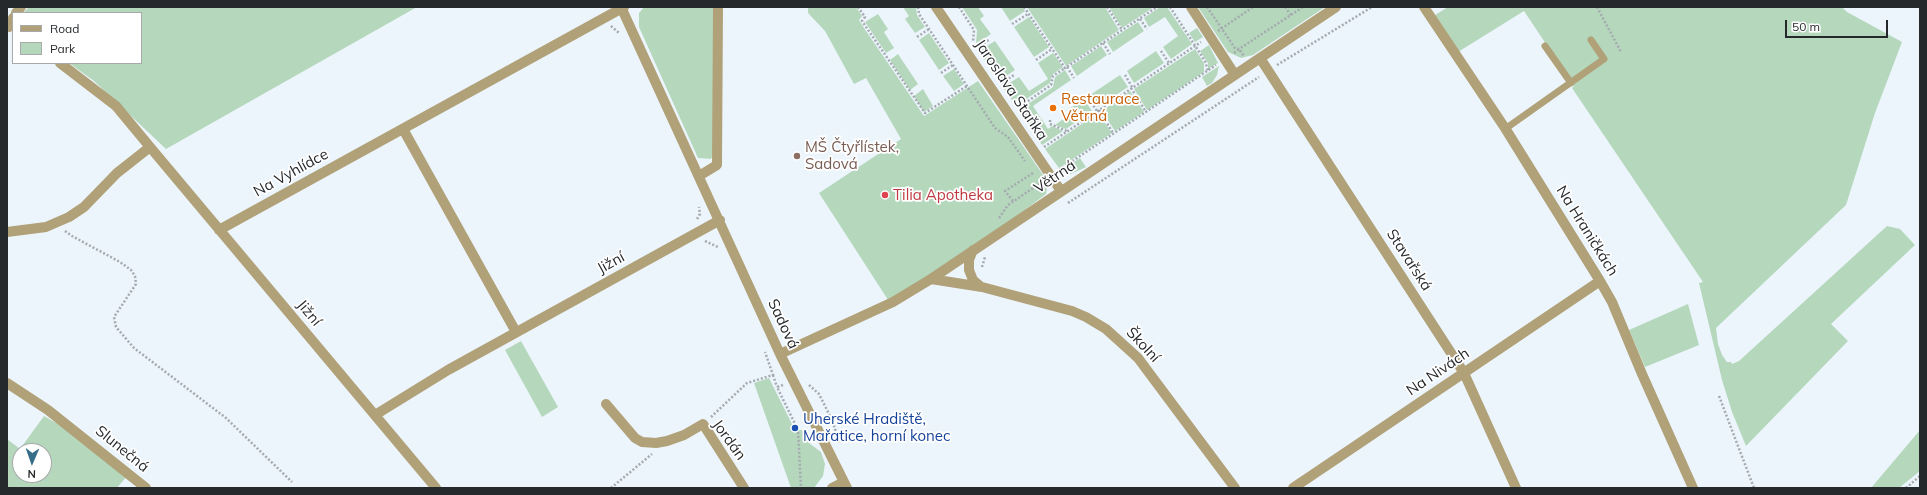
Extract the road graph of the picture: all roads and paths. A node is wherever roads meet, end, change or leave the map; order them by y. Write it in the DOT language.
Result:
graph roads {
  1 [pos="622,7"];
  2 [pos="718,7"];
  3 [pos="858,7"];
  4 [pos="918,7"];
  5 [pos="936,7"];
  6 [pos="959,7"];
  7 [pos="1024,7"];
  8 [pos="1107,7"];
  9 [pos="1157,7"];
  10 [pos="1170,7"];
  11 [pos="1191,7"];
  12 [pos="1207,7"];
  13 [pos="1253,7"];
  14 [pos="1286,7"];
  15 [pos="1303,7"];
  16 [pos="1336,7"];
  17 [pos="1372,7"];
  18 [pos="1424,7"];
  19 [pos="1597,7"];
  20 [pos="1028,14"];
  21 [pos="1291,15"];
  22 [pos="1140,19"];
  23 [pos="1012,24"];
  24 [pos="929,29"];
  25 [pos="1146,29"];
  26 [pos="1221,29"];
  27 [pos="1122,30"];
  28 [pos="1210,36"];
  29 [pos="916,37"];
  30 [pos="990,39"];
  31 [pos="1592,40"];
  32 [pos="1103,43"];
  33 [pos="1195,46"];
  34 [pos="1545,46"];
  35 [pos="975,49"];
  36 [pos="1052,49"];
  37 [pos="1239,49"];
  38 [pos="1161,51"];
  39 [pos="1621,52"];
  40 [pos="1110,54"];
  41 [pos="979,55"];
  42 [pos="1260,58"];
  43 [pos="1036,60"];
  44 [pos="1225,60"];
  45 [pos="1169,63"];
  46 [pos="61,64"];
  47 [pos="1250,64"];
  48 [pos="953,66"];
  49 [pos="1066,67"];
  50 [pos="1268,70"];
  51 [pos="1208,71"];
  52 [pos="941,73"];
  53 [pos="1014,75"];
  54 [pos="1125,75"];
  55 [pos="1235,75"];
  56 [pos="1074,78"];
  57 [pos="1571,83"];
  58 [pos="1000,85"];
  59 [pos="967,86"];
  60 [pos="1132,88"];
  61 [pos="1089,99"];
  62 [pos="1098,111"];
  63 [pos="1146,112"];
  64 [pos="1020,116"];
  65 [pos="1050,120"];
  66 [pos="403,129"];
  67 [pos="1505,129"];
  68 [pos="1067,131"];
  69 [pos="1114,133"];
  70 [pos="150,147"];
  71 [pos="1042,148"];
  72 [pos="1024,160"];
  73 [pos="1032,173"];
  74 [pos="699,176"];
  75 [pos="1050,176"];
  76 [pos="1061,191"];
  77 [pos="1013,201"];
  78 [pos="1068,203"];
  79 [pos="720,220"];
  80 [pos="60,222"];
  81 [pos="995,225"];
  82 [pos="219,230"];
  83 [pos="7,232"];
  84 [pos="973,250"];
  85 [pos="991,254"];
  86 [pos="984,258"];
  87 [pos="931,279"];
  88 [pos="1600,281"];
  89 [pos="982,287"];
  90 [pos="516,332"];
  91 [pos="780,354"];
  92 [pos="1464,373"];
  93 [pos="773,375"];
  94 [pos="793,380"];
  95 [pos="7,384"];
  96 [pos="778,387"];
  97 [pos="1719,396"];
  98 [pos="606,404"];
  99 [pos="375,415"];
  100 [pos="668,441"];
  101 [pos="1920,476"];
  102 [pos="292,482"];
  103 [pos="846,485"];
  104 [pos="146,488"];
  105 [pos="436,488"];
  106 [pos="611,488"];
  107 [pos="744,488"];
  108 [pos="802,488"];
  109 [pos="832,488"];
  110 [pos="1235,488"];
  111 [pos="1293,488"];
  112 [pos="1516,488"];
  113 [pos="1694,488"];
  114 [pos="1754,488"];
  115 [pos="1906,488"];
  1 -- 66 [label="street, Na Vyhlídce"];
  1 -- 74 [label="street, Sadová"];
  2 -- 74 [label="street"];
  3 -- 59 [label="path"];
  4 -- 24 [label="path"];
  5 -- 75 [label="street, Jaroslava Staňka"];
  6 -- 35 [label="path"];
  7 -- 20 [label="path"];
  8 -- 27 [label="path"];
  9 -- 22 [label="path"];
  10 -- 33 [label="path"];
  11 -- 28 [label="street"];
  12 -- 26 [label="path"];
  13 -- 26 [label="path"];
  14 -- 21 [label="path"];
  15 -- 21 [label="path"];
  16 -- 42 [label="street, Větrná"];
  17 -- 50 [label="path"];
  18 -- 67 [label="street, Na Hraničkách"];
  19 -- 39 [label="path"];
  20 -- 23 [label="path"];
  20 -- 36 [label="path"];
  21 -- 37 [label="path"];
  22 -- 25 [label="path"];
  22 -- 27 [label="path"];
  24 -- 29 [label="path"];
  24 -- 48 [label="path"];
  26 -- 28 [label="path"];
  26 -- 37 [label="path"];
  27 -- 32 [label="path"];
  28 -- 33 [label="path"];
  28 -- 44 [label="street"];
  30 -- 35 [label="path"];
  31 -- 57 [label="lane"];
  32 -- 40 [label="path"];
  32 -- 49 [label="path"];
  33 -- 45 [label="path"];
  33 -- 51 [label="path"];
  34 -- 57 [label="lane"];
  35 -- 41 [label="path"];
  36 -- 43 [label="path"];
  36 -- 49 [label="path"];
  37 -- 44 [label="path"];
  37 -- 47 [label="path"];
  38 -- 45 [label="path"];
  42 -- 47 [label="street, Větrná"];
  42 -- 50 [label="street, Stavařská"];
  44 -- 51 [label="path"];
  44 -- 55 [label="street"];
  45 -- 60 [label="path"];
  46 -- 70 [label="street"];
  47 -- 55 [label="street, Větrná"];
  48 -- 52 [label="path"];
  48 -- 59 [label="path"];
  49 -- 56 [label="path"];
  49 -- 64 [label="path"];
  50 -- 78 [label="path"];
  50 -- 92 [label="street, Stavařská"];
  51 -- 63 [label="path"];
  53 -- 58 [label="path"];
  54 -- 60 [label="path"];
  55 -- 76 [label="street, Větrná"];
  57 -- 67 [label="lane"];
  59 -- 72 [label="path"];
  60 -- 62 [label="path"];
  60 -- 63 [label="path"];
  61 -- 62 [label="path"];
  62 -- 68 [label="path"];
  62 -- 69 [label="path"];
  63 -- 69 [label="path"];
  65 -- 68 [label="path"];
  66 -- 82 [label="street, Na Vyhlídce"];
  66 -- 90 [label="street"];
  67 -- 88 [label="street, Na Hraničkách"];
  68 -- 71 [label="path"];
  69 -- 75 [label="path"];
  70 -- 80 [label="street"];
  70 -- 82 [label="street"];
  73 -- 77 [label="path"];
  74 -- 79 [label="street, Sadová"];
  75 -- 76 [label="street, Jaroslava Staňka"];
  75 -- 77 [label="path"];
  76 -- 84 [label="street, Větrná"];
  77 -- 81 [label="path"];
  79 -- 90 [label="street, Jižní"];
  79 -- 91 [label="street, Sadová"];
  80 -- 83 [label="street"];
  80 -- 102 [label="path"];
  82 -- 99 [label="street, Jižní"];
  84 -- 87 [label="street, Větrná"];
  84 -- 89 [label="street"];
  85 -- 86 [label="path"];
  87 -- 89 [label="street, Školní"];
  87 -- 91 [label="street, Větrná"];
  88 -- 92 [label="street, Na Nivách"];
  88 -- 113 [label="street, Na Hraničkách"];
  89 -- 110 [label="street, Školní"];
  90 -- 99 [label="street, Jižní"];
  91 -- 94 [label="street, Sadová"];
  92 -- 111 [label="street, Na Nivách"];
  92 -- 112 [label="street, Stavařská"];
  93 -- 96 [label="path"];
  94 -- 96 [label="path"];
  94 -- 103 [label="street, Sadová"];
  95 -- 104 [label="street, Slunečná"];
  96 -- 108 [label="path"];
  97 -- 114 [label="path"];
  98 -- 100 [label="street, Jordán"];
  99 -- 105 [label="street, Jižní"];
  100 -- 106 [label="path"];
  100 -- 107 [label="street, Jordán"];
  101 -- 115 [label="path"];
  103 -- 109 [label="street"];
}
